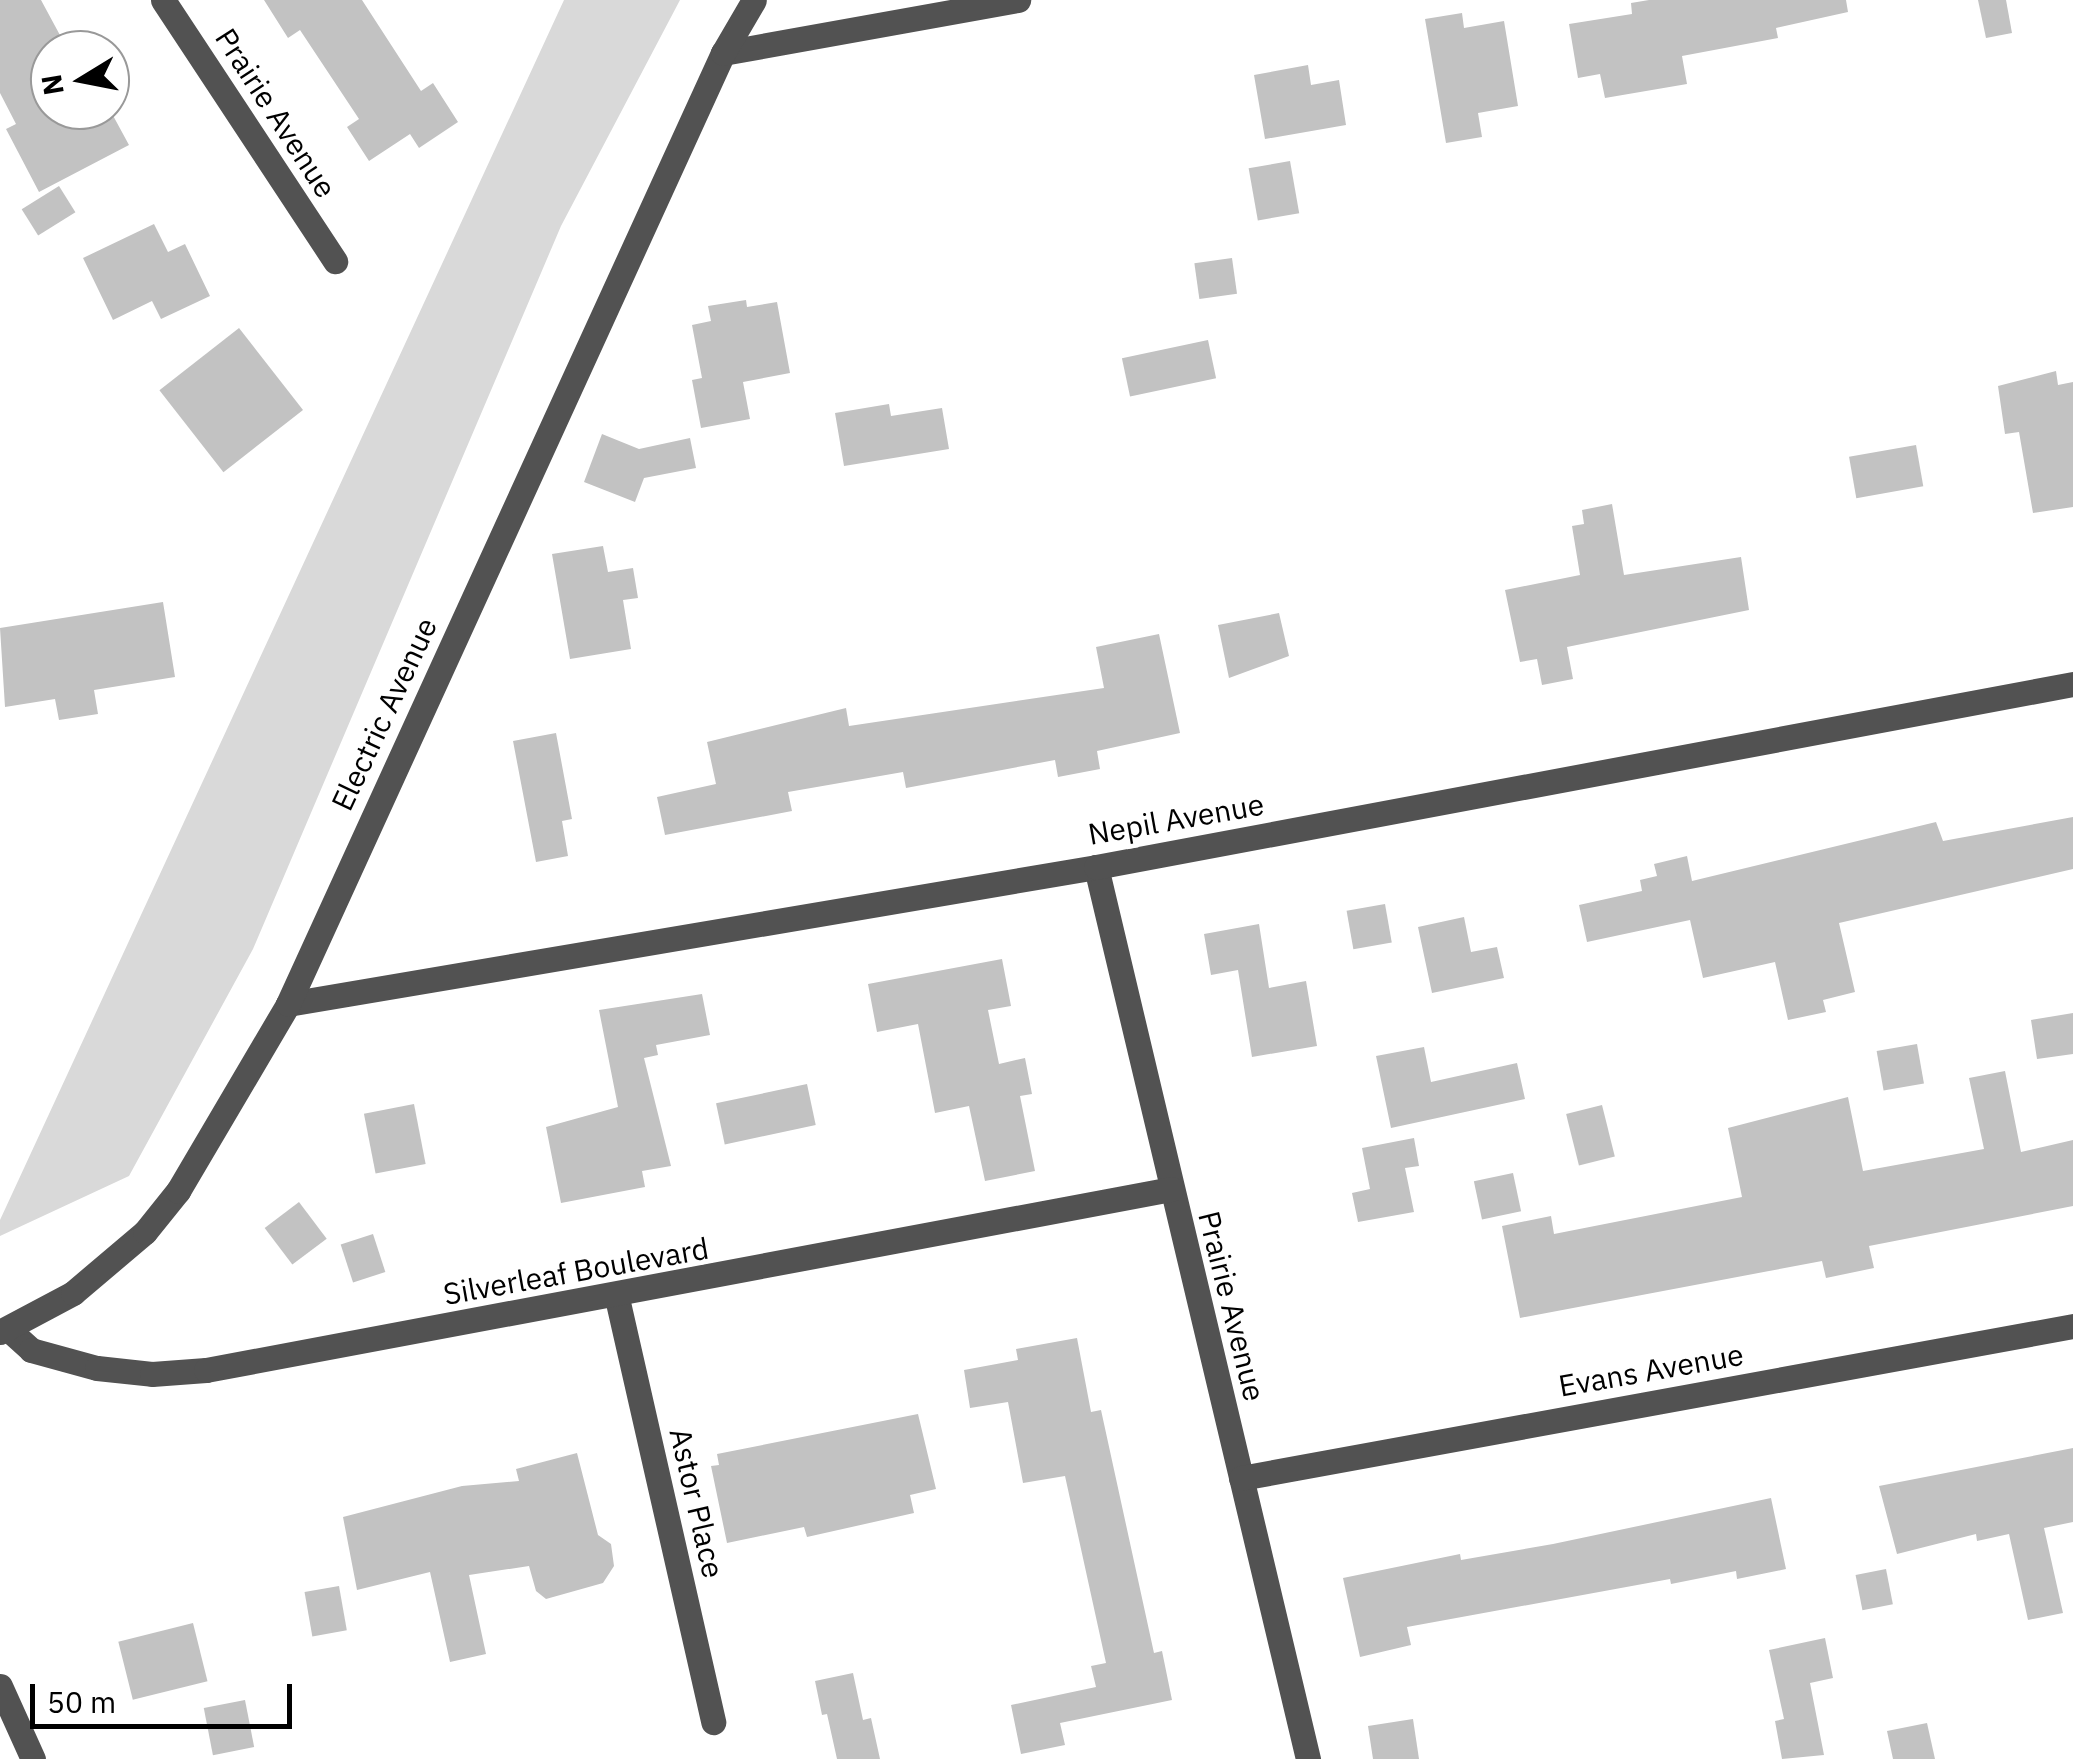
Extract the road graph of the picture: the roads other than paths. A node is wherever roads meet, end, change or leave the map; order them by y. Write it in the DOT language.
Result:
graph roads {
  1 [pos="163,0"];
  2 [pos="754,0"];
  3 [pos="1018,0"];
  4 [pos="723,54"];
  5 [pos="335,261"];
  6 [pos="2073,684"];
  7 [pos="1096,867"];
  8 [pos="288,1004"];
  9 [pos="1171,1189"];
  10 [pos="617,1298"];
  11 [pos="2073,1326"];
  12 [pos="4,1330"];
  13 [pos="1241,1478"];
  14 [pos="0,1686"];
  15 [pos="713,1722"];
  16 [pos="33,1759"];
  17 [pos="1308,1759"];
  1 -- 5 [label="street, Prairie Avenue"];
  2 -- 4 [label="street, Electric Avenue"];
  3 -- 4 [label="street"];
  4 -- 8 [label="street, Electric Avenue"];
  6 -- 7 [label="street, Nepil Avenue"];
  7 -- 8 [label="street, Nepil Avenue"];
  7 -- 9 [label="street, Prairie Avenue"];
  8 -- 12 [label="street, Electric Avenue"];
  9 -- 10 [label="street, Silverleaf Boulevard"];
  9 -- 13 [label="street, Prairie Avenue"];
  10 -- 12 [label="street, Silverleaf Boulevard"];
  10 -- 15 [label="street, Astor Place"];
  11 -- 13 [label="street, Evans Avenue"];
  13 -- 17 [label="street, Prairie Avenue"];
  14 -- 16 [label="street"];
}
